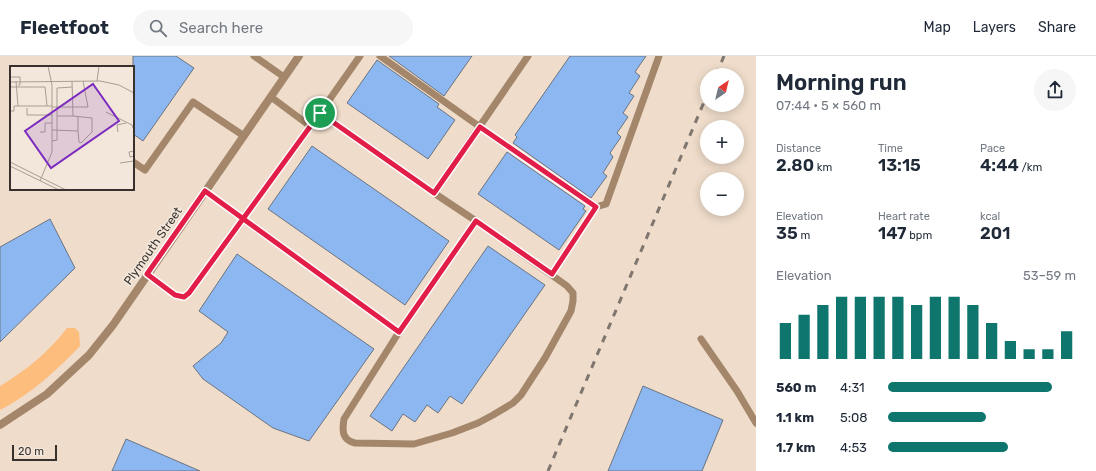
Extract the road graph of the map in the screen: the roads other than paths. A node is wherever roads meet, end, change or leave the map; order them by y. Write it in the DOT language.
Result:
graph roads {
  1 [pos="254,56"];
  2 [pos="299,56"];
  3 [pos="360,56"];
  4 [pos="380,56"];
  5 [pos="528,56"];
  6 [pos="659,56"];
  7 [pos="284,77"];
  8 [pos="270,97"];
  9 [pos="320,113"];
  10 [pos="310,126"];
  11 [pos="480,127"];
  12 [pos="244,136"];
  13 [pos="134,163"];
  14 [pos="205,191"];
  15 [pos="434,193"];
  16 [pos="596,207"];
  17 [pos="243,218"];
  18 [pos="476,221"];
  19 [pos="147,274"];
  20 [pos="552,274"];
  21 [pos="399,332"];
  22 [pos="701,340"];
  23 [pos="756,423"];
  24 [pos="0,424"];
  1 -- 7 [label="lane"];
  2 -- 7 [label="street, Plymouth Street"];
  3 -- 9 [label="lane"];
  4 -- 11 [label="lane"];
  5 -- 11 [label="lane"];
  6 -- 16 [label="lane"];
  7 -- 8 [label="street, Plymouth Street"];
  8 -- 10 [label="lane"];
  8 -- 12 [label="street, Plymouth Street"];
  9 -- 10 [label="lane"];
  9 -- 15 [label="lane"];
  10 -- 17 [label="lane"];
  11 -- 15 [label="lane"];
  11 -- 16 [label="lane"];
  12 -- 13 [label="lane"];
  12 -- 14 [label="street, Plymouth Street"];
  14 -- 17 [label="lane"];
  14 -- 19 [label="street, Plymouth Street"];
  15 -- 18 [label="lane"];
  16 -- 20 [label="lane"];
  17 -- 19 [label="lane"];
  17 -- 21 [label="lane"];
  18 -- 20 [label="lane"];
  18 -- 21 [label="lane"];
  19 -- 24 [label="street, Plymouth Street"];
  20 -- 21 [label="lane"];
  22 -- 23 [label="lane"];
}
